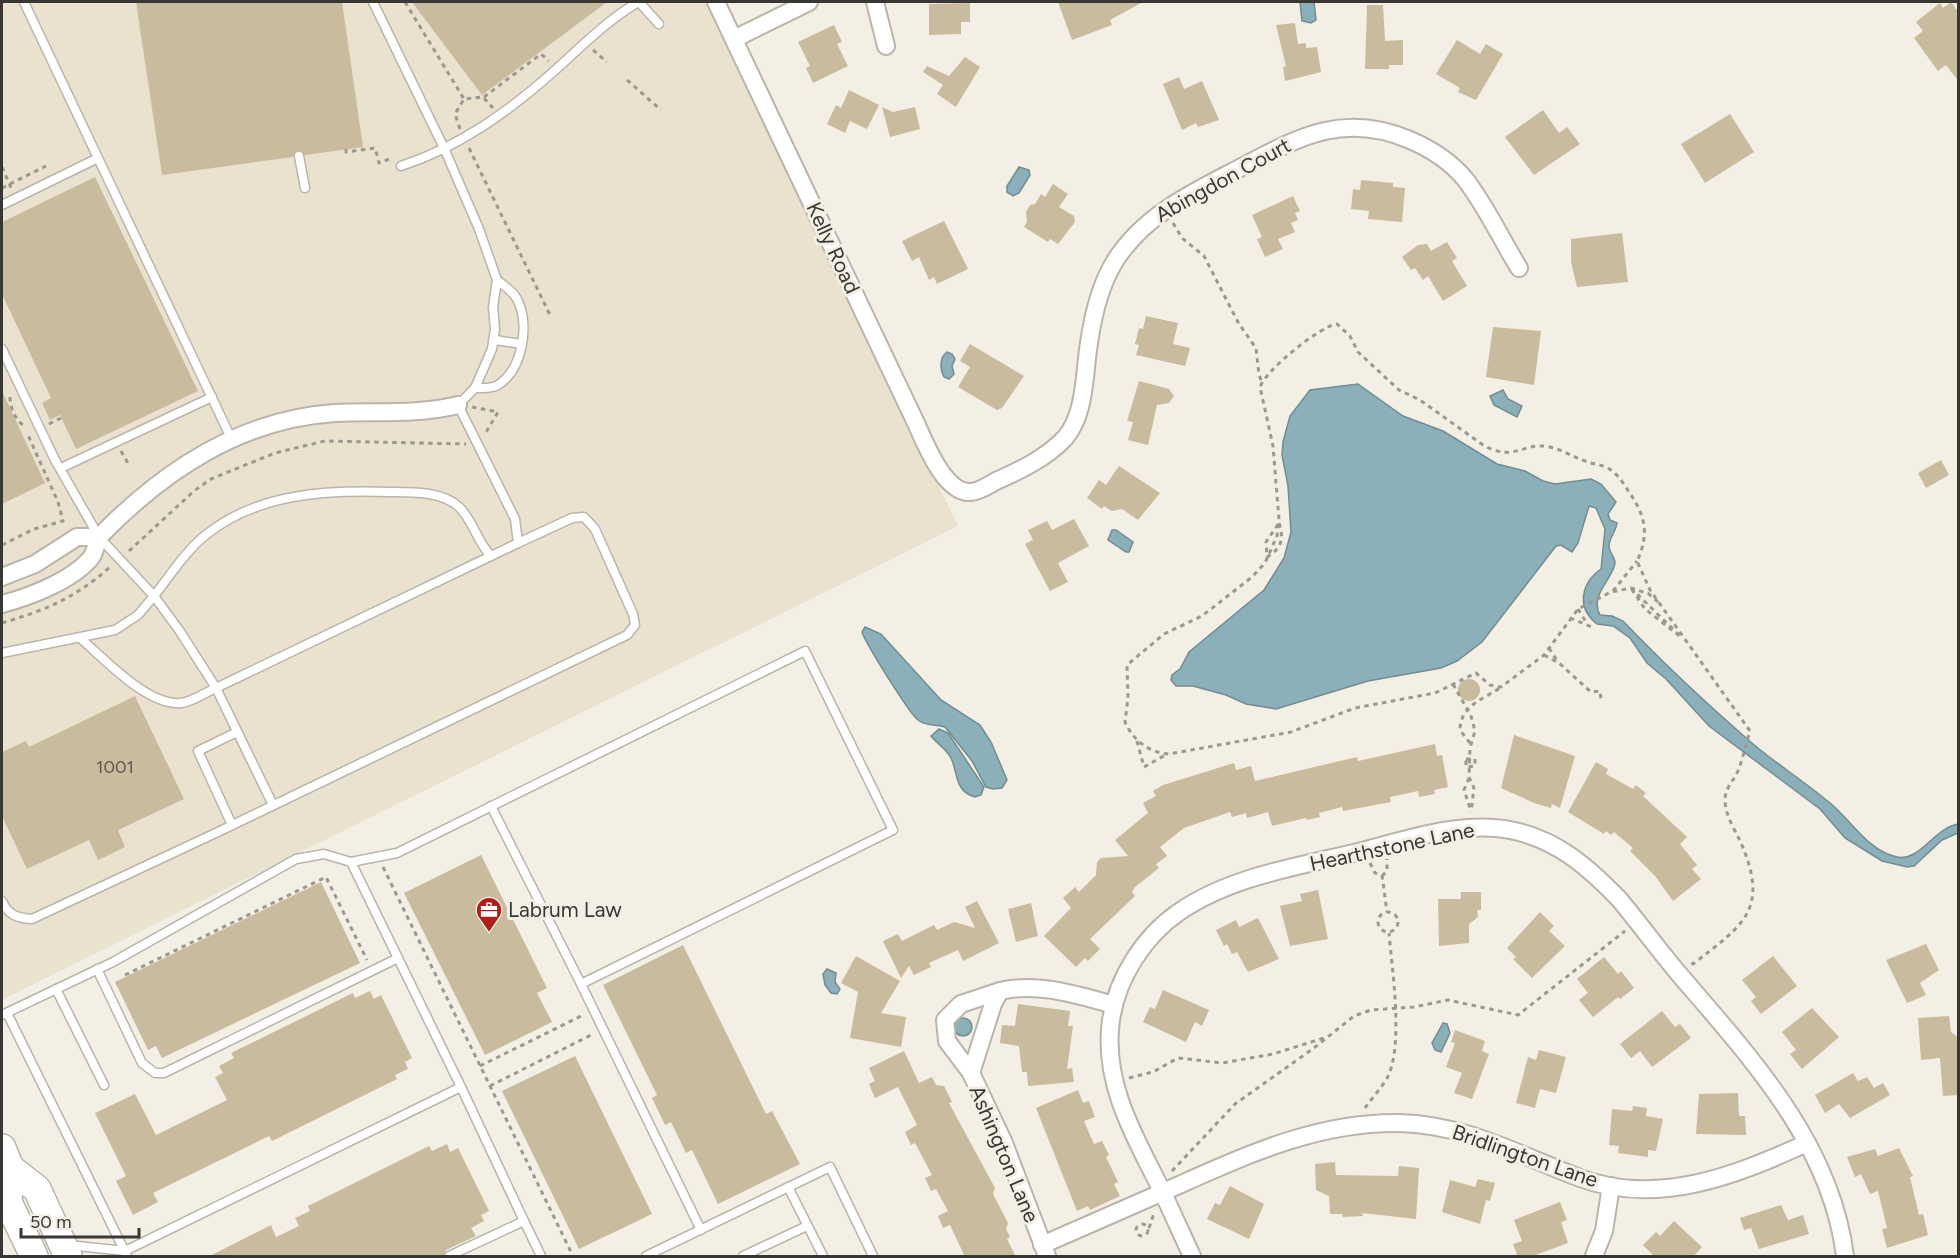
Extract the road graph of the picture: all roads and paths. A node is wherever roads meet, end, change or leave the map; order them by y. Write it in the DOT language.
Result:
graph roads {
  1 [pos="24,2"];
  2 [pos="373,2"];
  3 [pos="405,2"];
  4 [pos="638,2"];
  5 [pos="716,2"];
  6 [pos="808,2"];
  7 [pos="875,2"];
  8 [pos="659,24"];
  9 [pos="734,39"];
  10 [pos="886,46"];
  11 [pos="556,54"];
  12 [pos="627,80"];
  13 [pos="483,97"];
  14 [pos="464,99"];
  15 [pos="492,106"];
  16 [pos="661,110"];
  17 [pos="484,112"];
  18 [pos="498,117"];
  19 [pos="468,123"];
  20 [pos="460,129"];
  21 [pos="464,138"];
  22 [pos="440,139"];
  23 [pos="444,148"];
  24 [pos="346,149"];
  25 [pos="299,156"];
  26 [pos="399,156"];
  27 [pos="99,158"];
  28 [pos="46,166"];
  29 [pos="401,166"];
  30 [pos="2,188"];
  31 [pos="305,188"];
  32 [pos="2,205"];
  33 [pos="1164,210"];
  34 [pos="1519,268"];
  35 [pos="497,280"];
  36 [pos="550,315"];
  37 [pos="495,340"];
  38 [pos="521,344"];
  39 [pos="2,349"];
  40 [pos="5,364"];
  41 [pos="1262,382"];
  42 [pos="475,388"];
  43 [pos="7,390"];
  44 [pos="212,397"];
  45 [pos="458,405"];
  46 [pos="231,438"];
  47 [pos="61,468"];
  48 [pos="958,489"];
  49 [pos="1279,523"];
  50 [pos="99,537"];
  51 [pos="518,543"];
  52 [pos="2,545"];
  53 [pos="490,556"];
  54 [pos="1268,557"];
  55 [pos="1637,561"];
  56 [pos="2,577"];
  57 [pos="1630,588"];
  58 [pos="1611,592"];
  59 [pos="154,596"];
  60 [pos="1658,602"];
  61 [pos="2,604"];
  62 [pos="1579,609"];
  63 [pos="1570,618"];
  64 [pos="1586,622"];
  65 [pos="1593,627"];
  66 [pos="1681,637"];
  67 [pos="80,638"];
  68 [pos="1549,648"];
  69 [pos="2,653"];
  70 [pos="1544,655"];
  71 [pos="1559,663"];
  72 [pos="1453,684"];
  73 [pos="1501,687"];
  74 [pos="216,688"];
  75 [pos="1601,699"];
  76 [pos="237,732"];
  77 [pos="1136,740"];
  78 [pos="1470,743"];
  79 [pos="1169,754"];
  80 [pos="1469,777"];
  81 [pos="273,806"];
  82 [pos="491,806"];
  83 [pos="1470,807"];
  84 [pos="232,825"];
  85 [pos="1470,829"];
  86 [pos="378,856"];
  87 [pos="351,862"];
  88 [pos="1382,875"];
  89 [pos="2,901"];
  90 [pos="1387,912"];
  91 [pos="1643,929"];
  92 [pos="1389,933"];
  93 [pos="1685,954"];
  94 [pos="398,958"];
  95 [pos="368,962"];
  96 [pos="97,969"];
  97 [pos="125,975"];
  98 [pos="580,984"];
  99 [pos="56,989"];
  100 [pos="1000,991"];
  101 [pos="1114,1005"];
  102 [pos="1396,1009"];
  103 [pos="593,1010"];
  104 [pos="4,1014"];
  105 [pos="603,1029"];
  106 [pos="1329,1037"];
  107 [pos="480,1066"];
  108 [pos="970,1073"];
  109 [pos="1113,1081"];
  110 [pos="104,1085"];
  111 [pos="490,1086"];
  112 [pos="461,1087"];
  113 [pos="1361,1125"];
  114 [pos="1807,1143"];
  115 [pos="6,1158"];
  116 [pos="1611,1186"];
  117 [pos="788,1187"];
  118 [pos="1162,1192"];
  119 [pos="524,1221"];
  120 [pos="807,1226"];
  121 [pos="1149,1228"];
  122 [pos="701,1230"];
  123 [pos="65,1250"];
  124 [pos="1044,1251"];
  125 [pos="124,1255"];
  126 [pos="34,1257"];
  127 [pos="449,1257"];
  128 [pos="541,1257"];
  129 [pos="573,1257"];
  130 [pos="646,1257"];
  131 [pos="744,1257"];
  132 [pos="823,1257"];
  133 [pos="873,1257"];
  134 [pos="1192,1257"];
  135 [pos="1594,1257"];
  136 [pos="1845,1257"];
  1 -- 27 [label="lane"];
  2 -- 22 [label="lane"];
  3 -- 14 [label="path"];
  4 -- 8 [label="lane"];
  4 -- 18 [label="lane"];
  5 -- 9 [label="street, Kelly Road"];
  6 -- 9 [label="street"];
  7 -- 10 [label="street"];
  9 -- 48 [label="street, Kelly Road"];
  11 -- 13 [label="path"];
  12 -- 16 [label="path"];
  13 -- 14 [label="path"];
  13 -- 15 [label="path"];
  14 -- 20 [label="path"];
  15 -- 17 [label="path"];
  15 -- 18 [label="path"];
  18 -- 21 [label="lane"];
  19 -- 20 [label="path"];
  20 -- 21 [label="path"];
  20 -- 22 [label="path"];
  21 -- 23 [label="lane"];
  21 -- 36 [label="path"];
  22 -- 23 [label="lane"];
  23 -- 29 [label="lane"];
  23 -- 35 [label="lane"];
  24 -- 26 [label="path"];
  25 -- 31 [label="lane"];
  27 -- 32 [label="lane"];
  27 -- 44 [label="lane"];
  28 -- 30 [label="path"];
  33 -- 34 [label="street, Abingdon Court"];
  33 -- 41 [label="path"];
  33 -- 48 [label="street, Abingdon Court"];
  35 -- 37 [label="lane"];
  35 -- 38 [label="lane"];
  37 -- 38 [label="lane"];
  37 -- 42 [label="lane"];
  38 -- 42 [label="lane"];
  39 -- 40 [label="lane"];
  40 -- 47 [label="lane"];
  41 -- 49 [label="path"];
  41 -- 55 [label="path"];
  42 -- 45 [label="lane"];
  43 -- 52 [label="path"];
  44 -- 46 [label="lane"];
  44 -- 47 [label="lane"];
  45 -- 46 [label="street"];
  45 -- 51 [label="lane"];
  46 -- 50 [label="street"];
  47 -- 50 [label="lane"];
  49 -- 54 [label="path"];
  49 -- 54 [label="path"];
  49 -- 54 [label="path"];
  50 -- 56 [label="street"];
  50 -- 59 [label="lane"];
  50 -- 61 [label="street"];
  51 -- 53 [label="lane"];
  51 -- 81 [label="lane"];
  53 -- 59 [label="lane"];
  53 -- 74 [label="lane"];
  54 -- 77 [label="path"];
  55 -- 58 [label="path"];
  55 -- 60 [label="path"];
  57 -- 58 [label="path"];
  57 -- 60 [label="path"];
  57 -- 66 [label="path"];
  57 -- 66 [label="path"];
  58 -- 62 [label="path"];
  59 -- 67 [label="lane"];
  59 -- 74 [label="lane"];
  60 -- 66 [label="path"];
  62 -- 63 [label="path"];
  62 -- 64 [label="path"];
  63 -- 64 [label="path"];
  63 -- 68 [label="path"];
  64 -- 65 [label="path"];
  66 -- 93 [label="path"];
  67 -- 69 [label="lane"];
  67 -- 74 [label="lane"];
  68 -- 70 [label="path"];
  68 -- 71 [label="path"];
  70 -- 71 [label="path"];
  70 -- 73 [label="path"];
  71 -- 75 [label="path"];
  72 -- 73 [label="path"];
  72 -- 78 [label="path"];
  72 -- 79 [label="path"];
  73 -- 78 [label="path"];
  74 -- 76 [label="lane"];
  76 -- 81 [label="lane"];
  76 -- 84 [label="lane"];
  77 -- 79 [label="path"];
  77 -- 79 [label="path"];
  78 -- 80 [label="path"];
  80 -- 83 [label="path"];
  80 -- 83 [label="path"];
  81 -- 84 [label="lane"];
  82 -- 86 [label="lane"];
  82 -- 98 [label="lane"];
  82 -- 98 [label="lane"];
  83 -- 85 [label="path"];
  83 -- 85 [label="path"];
  84 -- 89 [label="lane"];
  85 -- 91 [label="street, Hearthstone Lane"];
  85 -- 101 [label="street, Hearthstone Lane"];
  86 -- 87 [label="lane"];
  86 -- 107 [label="path"];
  87 -- 94 [label="lane"];
  87 -- 96 [label="lane"];
  88 -- 90 [label="path"];
  90 -- 92 [label="path"];
  90 -- 92 [label="path"];
  91 -- 102 [label="path"];
  91 -- 114 [label="street, Hearthstone Lane"];
  92 -- 102 [label="path"];
  94 -- 96 [label="lane"];
  94 -- 112 [label="lane"];
  95 -- 97 [label="path"];
  96 -- 99 [label="lane"];
  98 -- 103 [label="lane"];
  99 -- 104 [label="lane"];
  99 -- 110 [label="lane"];
  100 -- 101 [label="street"];
  100 -- 108 [label="street, Ashington Lane"];
  100 -- 108 [label="street"];
  101 -- 109 [label="street, Hearthstone Lane"];
  102 -- 106 [label="path"];
  102 -- 113 [label="path"];
  103 -- 105 [label="lane"];
  103 -- 107 [label="path"];
  104 -- 125 [label="lane"];
  105 -- 111 [label="path"];
  105 -- 122 [label="lane"];
  106 -- 109 [label="path"];
  106 -- 118 [label="path"];
  107 -- 111 [label="path"];
  108 -- 124 [label="street, Ashington Lane"];
  109 -- 118 [label="street, Hearthstone Lane"];
  111 -- 129 [label="path"];
  112 -- 119 [label="lane"];
  112 -- 125 [label="lane"];
  113 -- 116 [label="street, Bridlington Lane"];
  113 -- 118 [label="street, Bridlington Lane"];
  114 -- 116 [label="street, Bridlington Lane"];
  114 -- 136 [label="street, Hearthstone Lane"];
  115 -- 123 [label="main road"];
  115 -- 126 [label="main road"];
  116 -- 135 [label="street"];
  117 -- 120 [label="lane"];
  117 -- 122 [label="lane"];
  117 -- 133 [label="lane"];
  118 -- 121 [label="path"];
  118 -- 124 [label="street, Bridlington Lane"];
  118 -- 134 [label="street, Hearthstone Lane"];
  119 -- 127 [label="lane"];
  119 -- 128 [label="lane"];
  120 -- 131 [label="lane"];
  120 -- 132 [label="lane"];
  121 -- 121 [label="path"];
  122 -- 130 [label="lane"];
  123 -- 125 [label="lane"];
}
